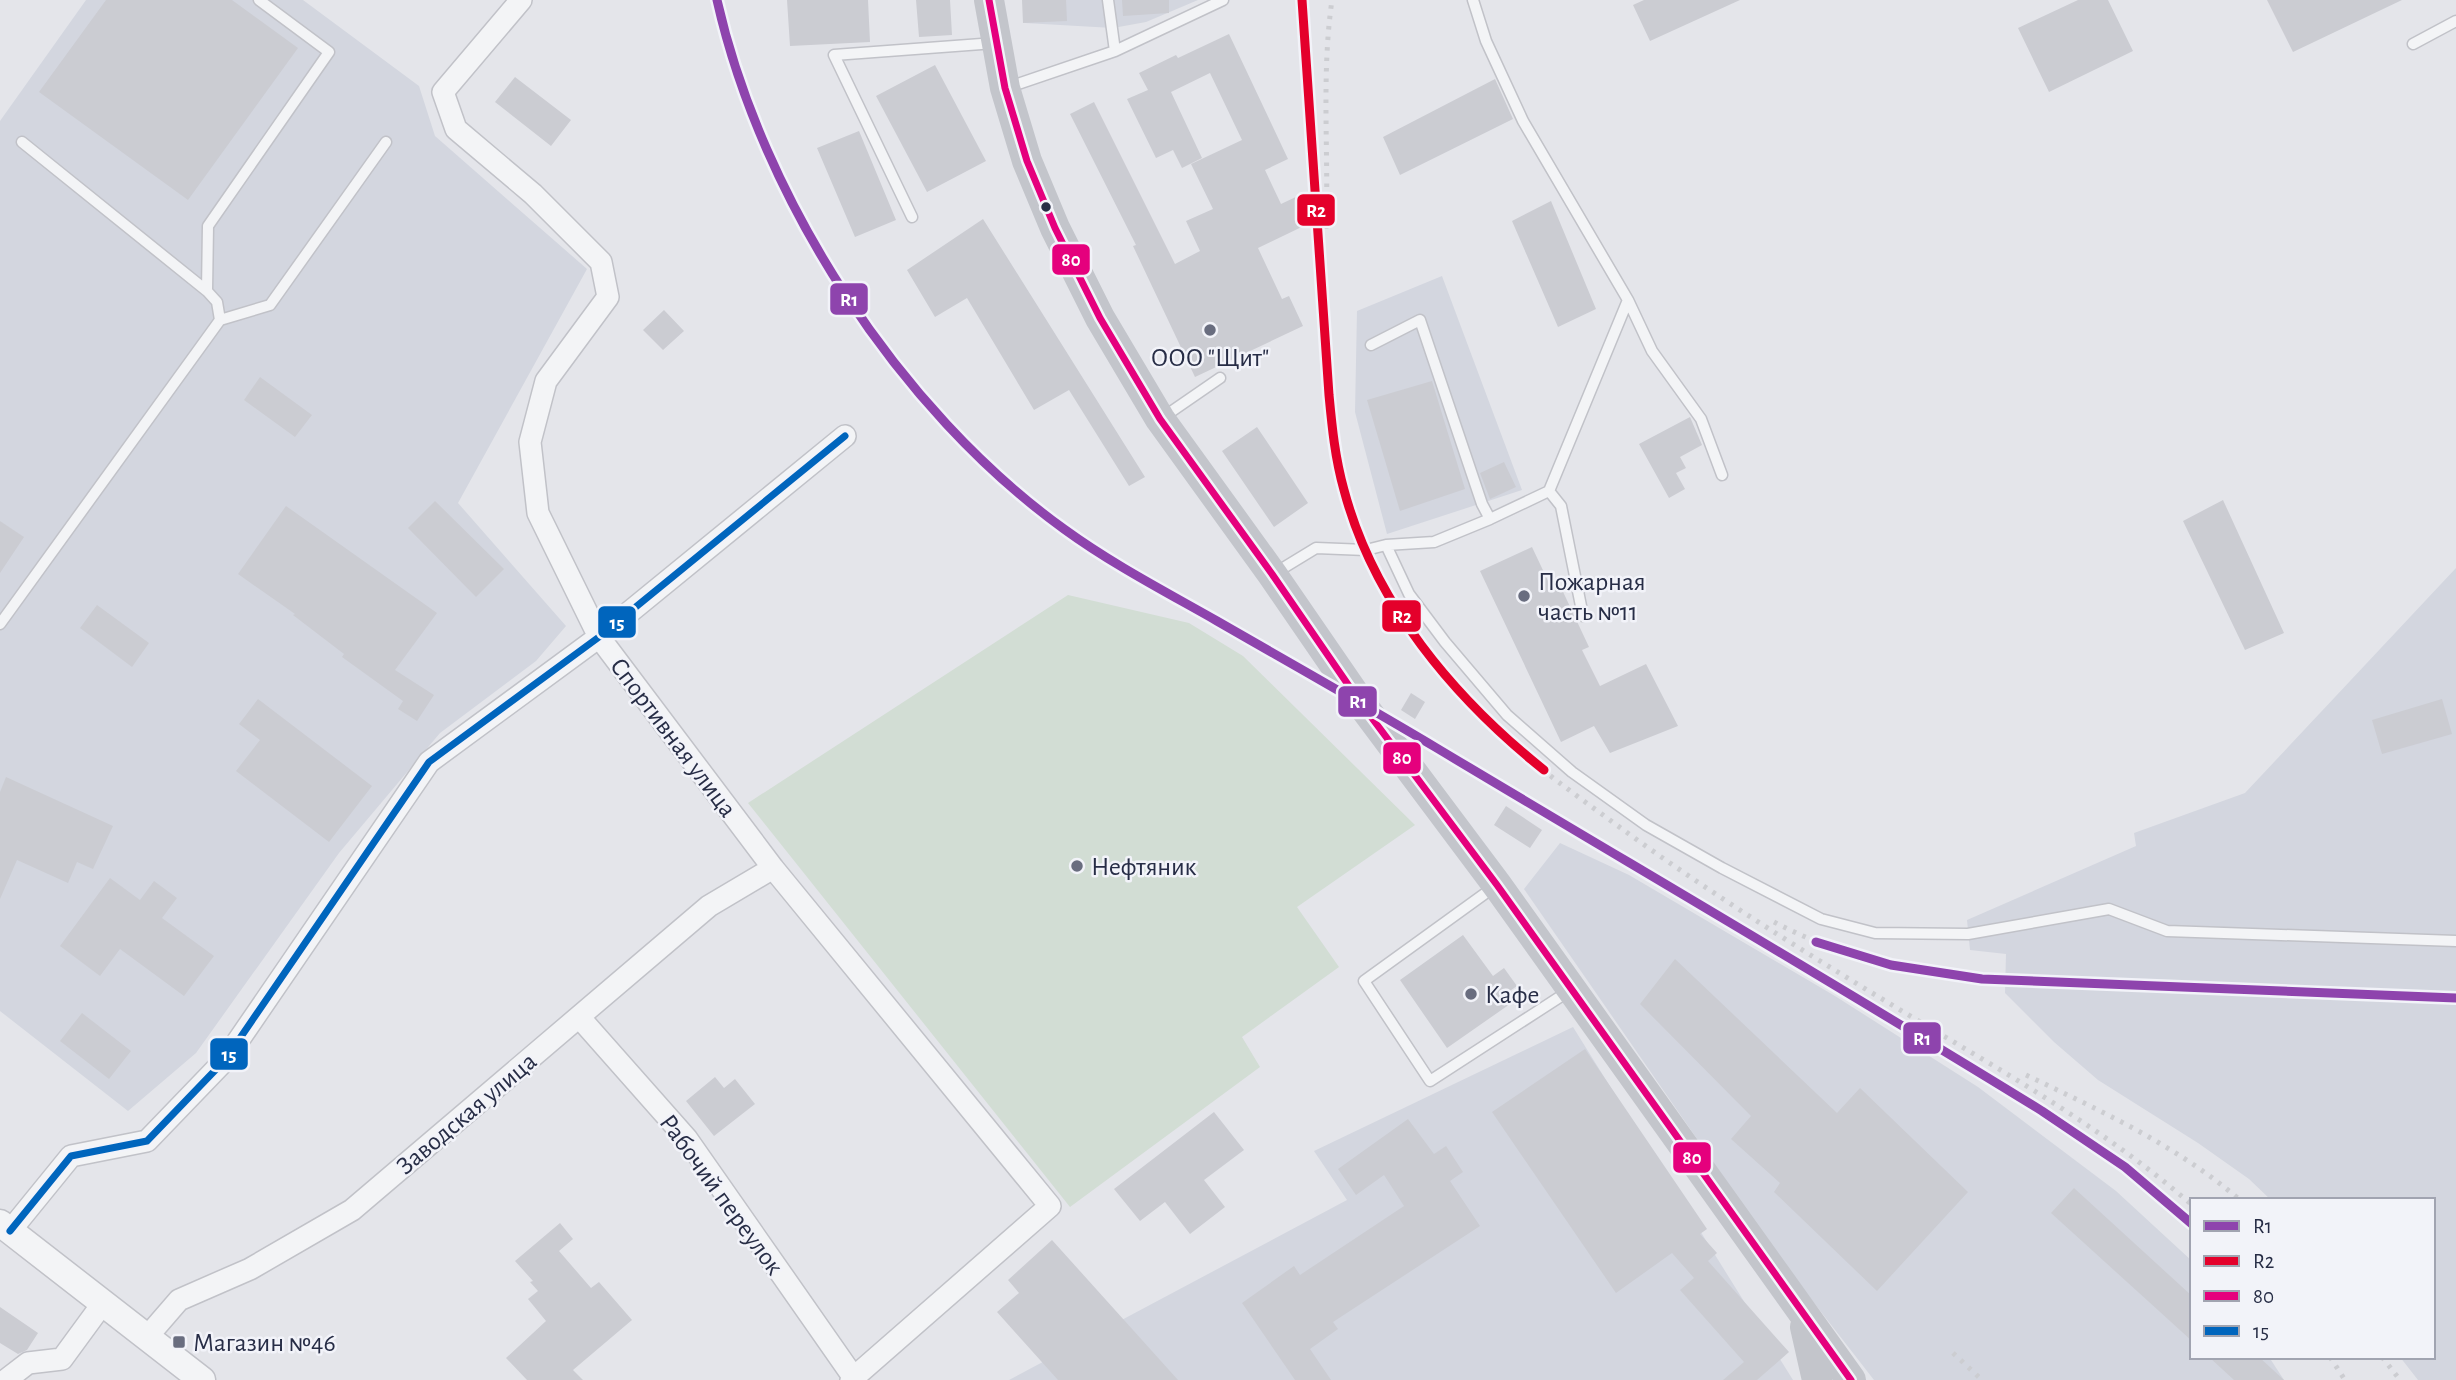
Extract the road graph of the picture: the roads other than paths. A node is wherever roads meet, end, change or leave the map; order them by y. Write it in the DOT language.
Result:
graph roads {
  1 [pos="259,0"];
  2 [pos="521,0"];
  3 [pos="989,0"];
  4 [pos="1108,0"];
  5 [pos="1223,0"];
  6 [pos="1473,0"];
  7 [pos="2456,21"];
  8 [pos="995,43"];
  9 [pos="2413,44"];
  10 [pos="1115,51"];
  11 [pos="1005,88"];
  12 [pos="22,142"];
  13 [pos="386,142"];
  14 [pos="912,216"];
  15 [pos="207,291"];
  16 [pos="1628,300"];
  17 [pos="220,320"];
  18 [pos="1371,345"];
  19 [pos="1220,378"];
  20 [pos="1160,419"];
  21 [pos="845,436"];
  22 [pos="1722,475"];
  23 [pos="1549,491"];
  24 [pos="1490,519"];
  25 [pos="1386,545"];
  26 [pos="1272,574"];
  27 [pos="1583,616"];
  28 [pos="0,624"];
  29 [pos="599,637"];
  30 [pos="773,868"];
  31 [pos="1497,885"];
  32 [pos="2456,941"];
  33 [pos="1571,990"];
  34 [pos="580,1018"];
  35 [pos="5,1227"];
  36 [pos="103,1303"];
  37 [pos="1801,1313"];
  38 [pos="147,1337"];
  39 [pos="852,1379"];
  40 [pos="6,1380"];
  41 [pos="202,1380"];
  42 [pos="1817,1380"];
  43 [pos="1851,1380"];
  1 -- 15 [label="lane"];
  2 -- 29 [label="street, Спортивная улица"];
  3 -- 8 [label="main road"];
  4 -- 10 [label="lane"];
  5 -- 10 [label="lane"];
  6 -- 16 [label="lane"];
  7 -- 9 [label="lane"];
  8 -- 11 [label="main road"];
  8 -- 14 [label="lane"];
  10 -- 11 [label="lane"];
  11 -- 20 [label="main road"];
  12 -- 15 [label="lane"];
  13 -- 17 [label="lane"];
  15 -- 17 [label="lane"];
  16 -- 22 [label="lane"];
  16 -- 23 [label="lane"];
  17 -- 28 [label="lane"];
  18 -- 24 [label="lane"];
  19 -- 20 [label="lane"];
  20 -- 26 [label="main road"];
  21 -- 29 [label="street"];
  23 -- 24 [label="lane"];
  23 -- 27 [label="lane"];
  24 -- 25 [label="lane"];
  25 -- 26 [label="lane"];
  25 -- 32 [label="lane"];
  26 -- 31 [label="main road"];
  29 -- 30 [label="street, Спортивная улица"];
  29 -- 35 [label="street"];
  30 -- 34 [label="street, Заводская улица"];
  30 -- 39 [label="street, Спортивная улица"];
  31 -- 33 [label="main road"];
  31 -- 33 [label="lane"];
  33 -- 37 [label="main road"];
  34 -- 38 [label="street, Заводская улица"];
  34 -- 39 [label="street, Рабочий переулок"];
  35 -- 36 [label="street"];
  36 -- 38 [label="street"];
  36 -- 40 [label="street"];
  37 -- 42 [label="main road"];
  37 -- 43 [label="main road"];
  38 -- 41 [label="street"];
}
